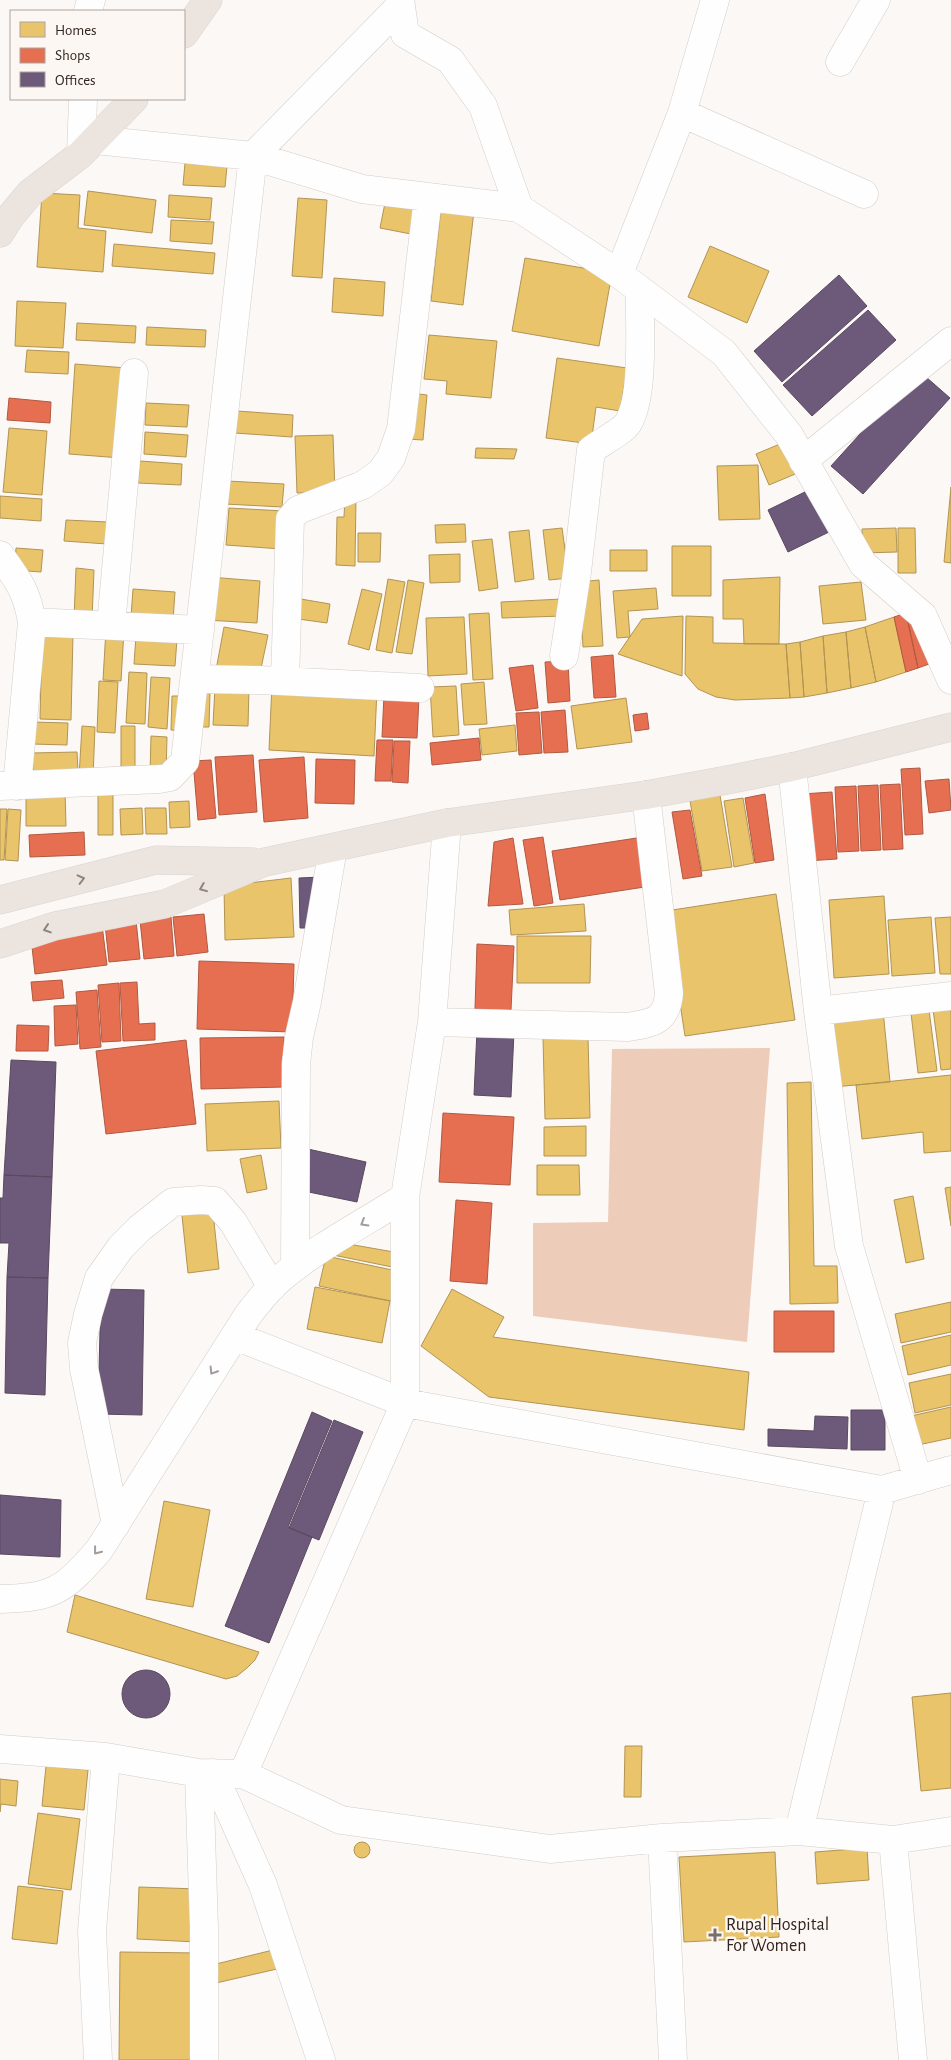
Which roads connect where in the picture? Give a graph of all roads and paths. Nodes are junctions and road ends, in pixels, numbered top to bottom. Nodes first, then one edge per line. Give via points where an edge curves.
1 (208, 0) edge
2 (715, 0) edge
3 (876, 0) edge
4 (400, 3) edge
5 (185, 33) edge
6 (840, 62) dead end
7 (82, 100) edge
8 (133, 100) edge
9 (682, 113) junction
10 (88, 147) junction
11 (253, 156) junction
12 (864, 194) dead end
13 (428, 196) junction
14 (519, 208) junction
15 (0, 233) edge
16 (630, 282) junction
17 (951, 341) edge
18 (134, 373) dead end
19 (803, 461) junction
20 (0, 555) edge
21 (32, 622) junction
22 (111, 626) junction
23 (200, 630) junction
24 (564, 656) dead end
25 (194, 679) junction
26 (951, 680) edge
27 (285, 682) junction
28 (420, 688) dead end
29 (951, 727) edge
30 (792, 767) junction
31 (9, 786) edge
32 (646, 795) junction
33 (447, 823) junction
34 (333, 848) junction
35 (265, 862) junction
36 (0, 900) edge
37 (0, 944) edge
38 (951, 996) edge
39 (818, 1011) junction
40 (432, 1022) junction
41 (406, 1197) junction
42 (295, 1267) junction
43 (272, 1287) junction
44 (235, 1336) junction
45 (406, 1403) junction
46 (951, 1470) edge
47 (918, 1480) junction
48 (882, 1490) junction
49 (116, 1524) junction
50 (0, 1599) edge
51 (0, 1749) edge
52 (106, 1757) junction
53 (206, 1773) junction
54 (243, 1774) junction
55 (799, 1831) junction
56 (951, 1831) edge
57 (662, 1838) junction
58 (893, 1840) junction
59 (98, 2060) edge
60 (204, 2060) edge
61 (321, 2060) edge
62 (672, 2060) edge
63 (913, 2060) edge

1 - 5 main road
2 - 9 street
3 - 6 street
4 - 11 street
4 - 14 street via 406,34 450,60 483,106
7 - 10 street
8 - 10 main road
9 - 12 street
9 - 16 street
10 - 11 street
10 - 15 main road via 30,193
11 - 13 street via 362,189
11 - 23 street
13 - 14 street
13 - 27 street via 401,429 391,458 380,473 363,485 298,510 290,519
14 - 16 street
16 - 19 street via 724,354 789,434
16 - 24 street via 638,387 627,425 591,450
17 - 19 street
18 - 22 street
19 - 26 street via 863,564 922,616
20 - 21 street via 24,589
21 - 22 street
21 - 31 street
22 - 23 street
23 - 25 street
25 - 27 street
25 - 31 street via 185,762 170,777
27 - 28 street
29 - 30 main road
30 - 32 main road
30 - 39 street
32 - 33 main road
32 - 40 street via 669,993 668,1006 661,1017 647,1024 628,1027
33 - 34 main road
33 - 40 street
34 - 35 main road
34 - 42 street via 298,1037
36 -> 35 main road via 156,860
35 -> 37 main road via 165,904 55,926
38 - 39 street
39 - 47 street via 849,1246
40 - 41 street
41 -> 42 street
41 - 45 street
42 - 43 street
43 - 44 street
43 - 49 street via 233,1222 215,1201 201,1200 173,1202 121,1247 99,1278 82,1343 84,1369
44 - 45 street
44 -> 49 street
45 - 48 street
45 - 54 street
46 - 47 street
47 - 48 street
48 - 55 street
49 -> 50 street via 77,1575 54,1592 29,1598
51 - 52 street
52 - 53 street
52 - 59 street via 92,1931
53 - 54 street
53 - 60 street
53 - 61 street via 263,1884
54 - 57 street via 341,1820 550,1849
55 - 57 street
55 - 58 street
56 - 58 street
57 - 62 street
58 - 63 street

